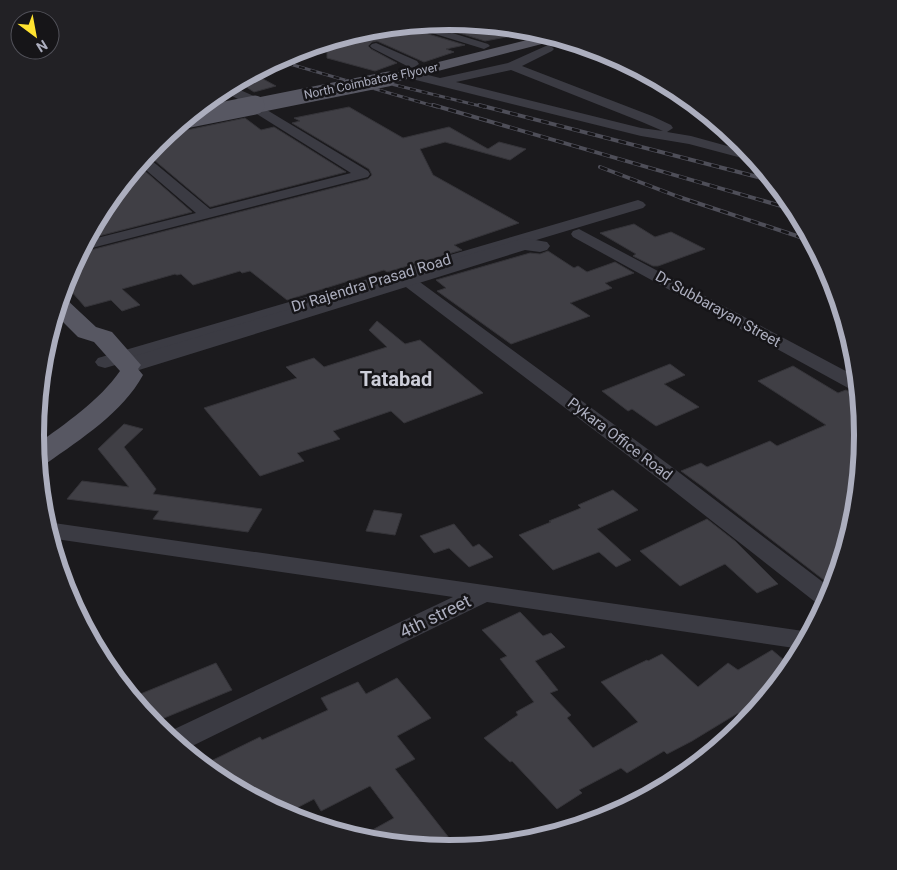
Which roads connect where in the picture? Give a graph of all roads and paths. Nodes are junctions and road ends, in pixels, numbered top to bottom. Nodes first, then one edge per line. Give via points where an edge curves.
1 (437, 30) edge
2 (543, 42) edge
3 (546, 42) edge
4 (376, 46) dead end
5 (484, 46) dead end
6 (512, 66) junction
7 (439, 82) junction
8 (315, 88) dead end
9 (233, 92) edge
10 (273, 97) joint
11 (255, 104) junction
12 (203, 113) edge
13 (203, 113) edge
14 (691, 140) junction
15 (740, 154) edge
16 (148, 164) edge
17 (638, 205) dead end
18 (208, 214) junction
19 (578, 234) dead end
20 (91, 245) edge
21 (407, 281) joint
22 (64, 309) edge
23 (122, 368) junction
24 (850, 381) edge
25 (43, 436) edge
26 (44, 452) edge
27 (55, 531) edge
28 (484, 593) junction
29 (822, 593) edge
30 (798, 639) edge
31 (181, 739) edge

1 - 5 street
2 - 12 main road, North Coimbatore Flyover, bridge via 388,79
3 - 6 street
4 - 7 street
6 - 7 street
6 - 14 street via 647,119
7 - 14 street via 641,132
8 - 10 street
9 - 11 street
10 - 11 street
11 - 13 street
11 - 18 street via 364,174
14 - 15 street
16 - 18 street
17 - 23 street, Dr Rajendra Prasad Road
18 - 20 street
19 - 24 street, Dr Subbarayan Street
21 - 23 street
21 - 29 street, Pykara Office Road
22 - 23 main road via 87,332 86,342
23 - 25 main road
23 - 26 main road via 129,379 119,391
27 - 28 street
28 - 30 street, 4th street
28 - 31 street, 4th street

